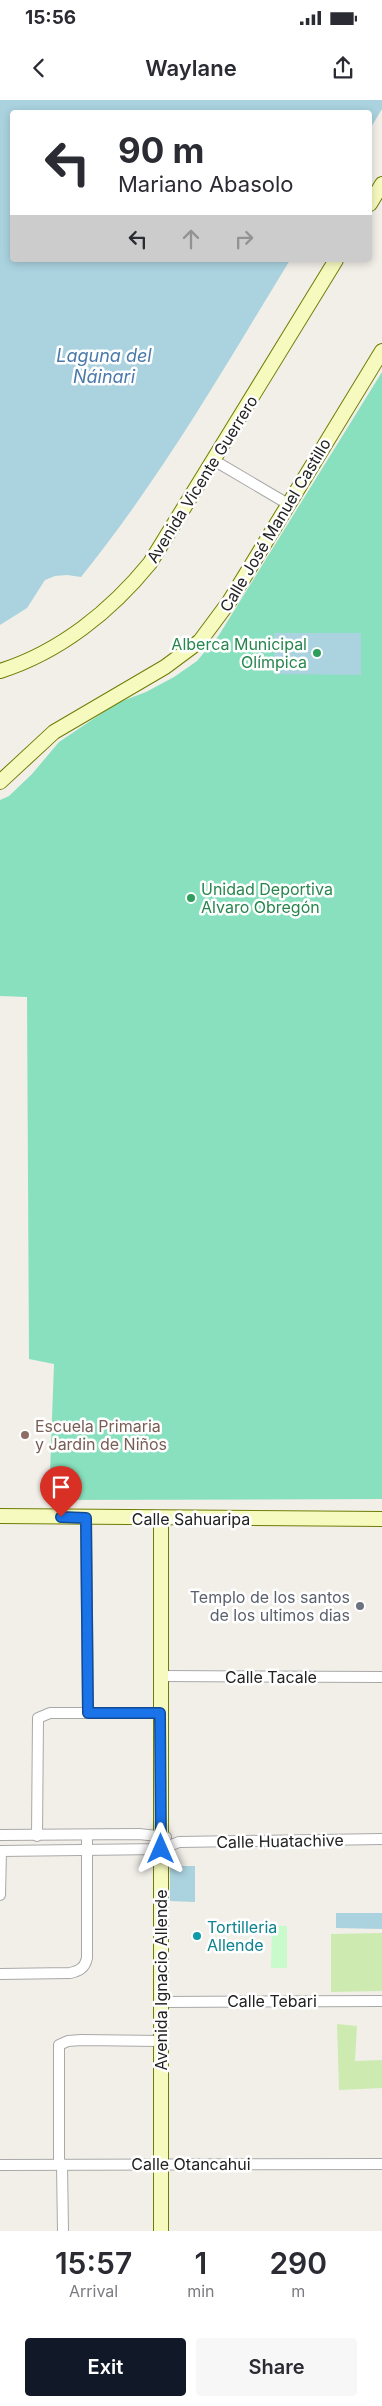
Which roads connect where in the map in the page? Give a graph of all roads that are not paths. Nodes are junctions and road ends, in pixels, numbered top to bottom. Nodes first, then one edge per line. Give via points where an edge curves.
1 (382, 184) edge
2 (372, 201) edge
3 (335, 262) edge
4 (382, 351) edge
5 (214, 461) junction
6 (288, 504) junction
7 (0, 671) edge
8 (0, 782) edge
9 (0, 1516) edge
10 (86, 1518) junction
11 (161, 1519) junction
12 (382, 1519) edge
13 (161, 1676) junction
14 (382, 1677) edge
15 (88, 1713) junction
16 (160, 1713) junction
17 (0, 1835) edge
18 (37, 1836) junction
19 (87, 1836) junction
20 (382, 1839) edge
21 (161, 1842) junction
22 (88, 1850) junction
23 (0, 1851) edge
24 (0, 1896) edge
25 (0, 1974) edge
26 (382, 2001) edge
27 (162, 2002) junction
28 (161, 2041) junction
29 (0, 2164) edge
30 (61, 2164) junction
31 (161, 2164) junction
32 (382, 2164) edge
33 (62, 2231) edge
34 (161, 2231) edge

1 - 2 street
3 - 5 street, Avenida Vicente Guerrero
4 - 6 street, Calle José Manuel Castillo
5 - 6 street
5 - 7 street, Avenida Vicente Guerrero via 168,538 134,583 85,627 38,655
6 - 8 street, Calle José Manuel Castillo via 229,602 200,641 165,667 54,732
9 - 10 street, Calle Sahuaripa
10 - 11 street, Calle Sahuaripa
10 - 15 street
11 - 12 street, Calle Sahuaripa
11 - 13 street, Avenida Ignacio Allende
13 - 14 street, Calle Tacale
13 - 16 street, Avenida Ignacio Allende
15 - 16 street
15 - 18 street via 50,1712 38,1718
16 - 21 street, Avenida Ignacio Allende
17 - 18 street, Calle Huatachive
18 - 19 street, Calle Huatachive
19 - 21 street, Calle Huatachive
19 - 22 street
20 - 21 street, Calle Huatachive
21 - 22 street, Calle Huatachive
21 - 27 street, Avenida Ignacio Allende
22 - 23 street, Calle Huatachive
22 - 25 street via 85,1965 70,1973
23 - 24 street
26 - 27 street, Calle Tebari
27 - 28 street, Avenida Ignacio Allende
28 - 30 street via 71,2040 59,2045
28 - 31 street, Avenida Ignacio Allende
29 - 30 street, Calle Otancahui
30 - 31 street, Calle Otancahui
30 - 33 street
31 - 32 street, Calle Otancahui
31 - 34 street, Avenida Ignacio Allende

